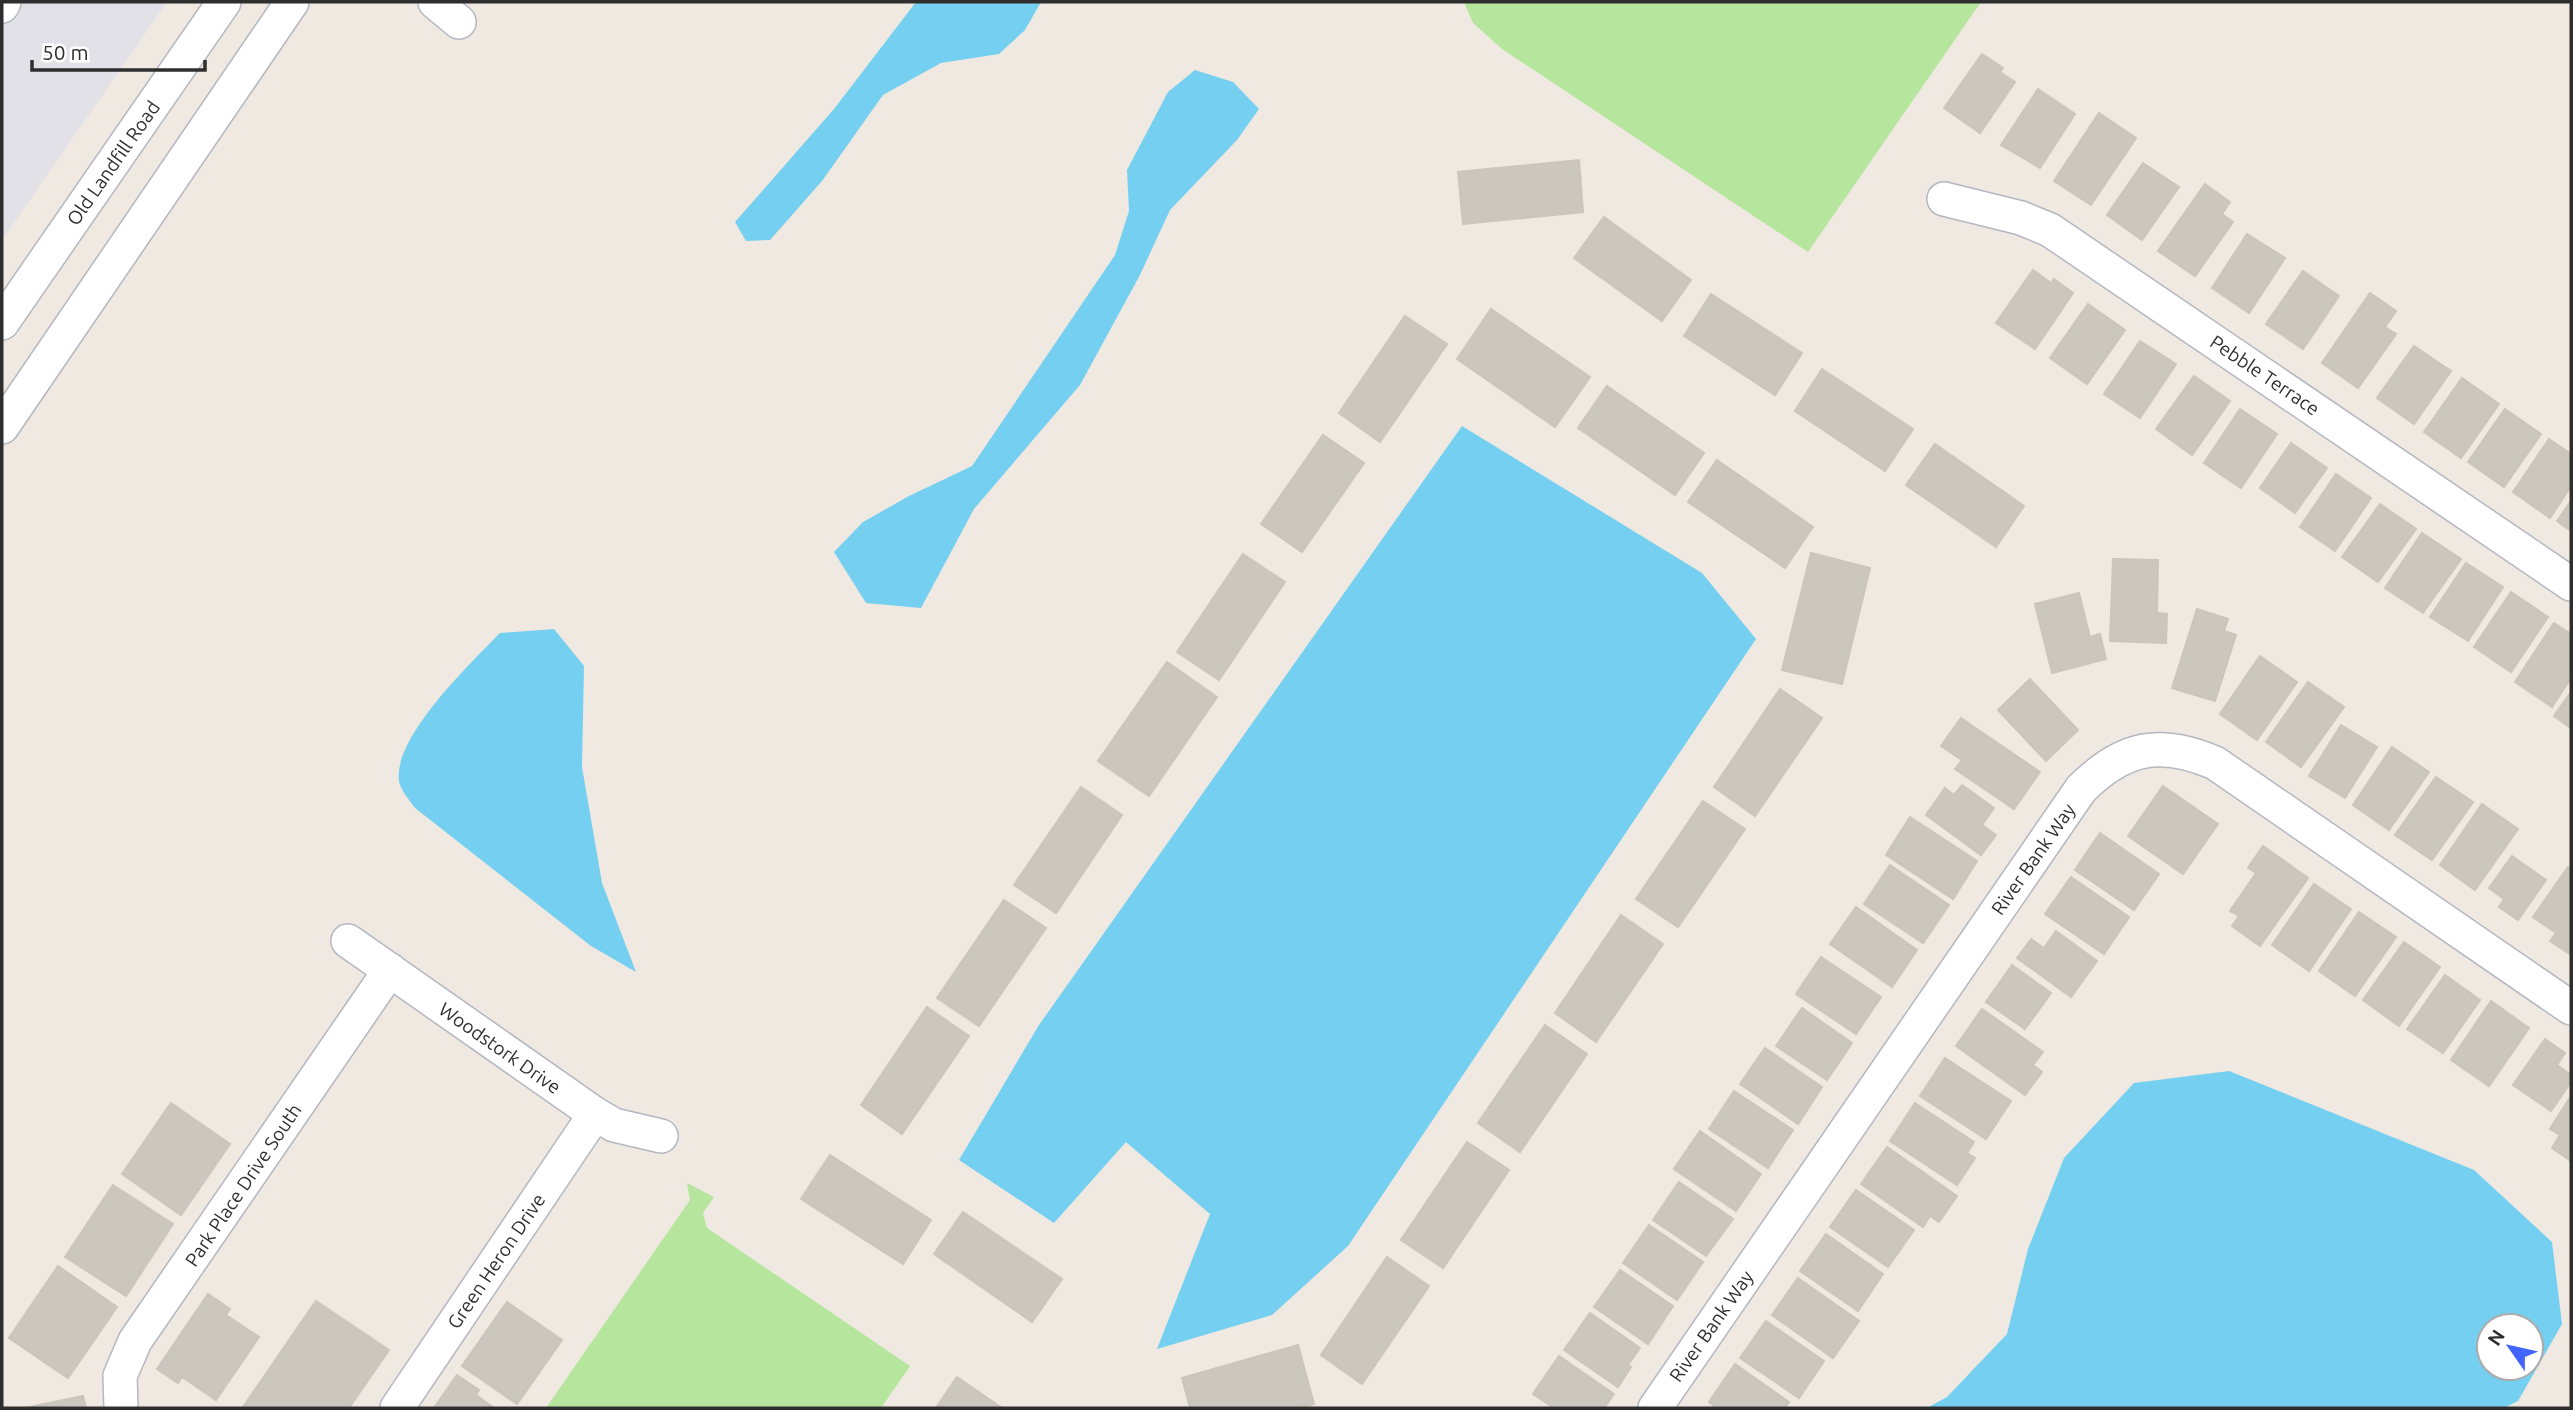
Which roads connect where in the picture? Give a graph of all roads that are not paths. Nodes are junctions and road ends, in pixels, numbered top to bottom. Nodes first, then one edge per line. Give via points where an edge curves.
1 (225, 2) edge
2 (292, 2) edge
3 (1944, 199) dead end
4 (2, 323) edge
5 (2, 427) edge
6 (2571, 584) edge
7 (348, 942) dead end
8 (390, 970) junction
9 (2571, 1008) edge
10 (595, 1114) junction
11 (661, 1136) dead end
12 (121, 1408) edge
13 (397, 1408) edge
14 (1655, 1408) edge

1 - 4 street, Old Landfill Road
2 - 5 street
3 - 6 street, Pebble Terrace via 2050,230
7 - 8 street, Woodstork Drive
8 - 10 street, Woodstork Drive
8 - 12 street, Park Place Drive South via 135,1341 120,1376
9 - 14 street, River Bank Way via 2215,763 2171,750 2120,757 2081,789
10 - 11 street, Woodstork Drive via 614,1125
10 - 13 street, Green Heron Drive

